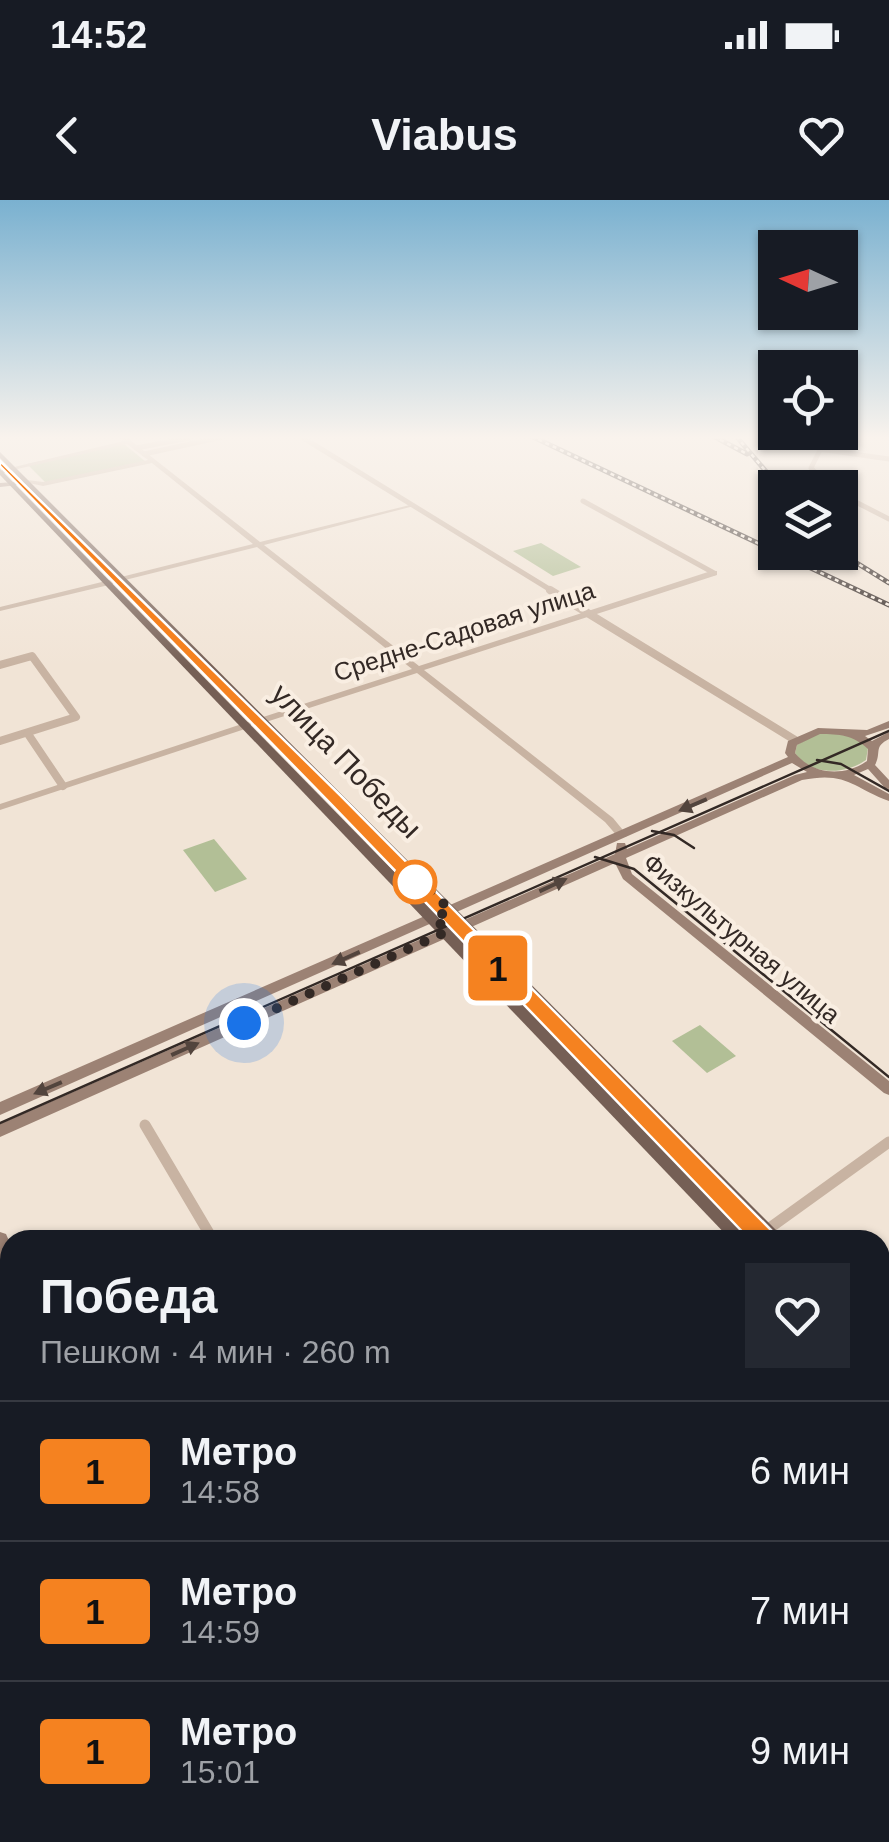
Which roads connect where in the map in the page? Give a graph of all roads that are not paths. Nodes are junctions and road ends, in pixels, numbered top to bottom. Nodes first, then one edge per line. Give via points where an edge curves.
1 (50, 513) edge
2 (218, 513) edge
3 (381, 513) edge
4 (424, 513) edge
5 (605, 513) edge
6 (56, 518) junction
7 (257, 543) junction
8 (714, 573) joint
9 (124, 579) junction
10 (110, 582) junction
11 (0, 610) edge
12 (588, 614) junction
13 (0, 665) edge
14 (418, 668) junction
15 (263, 720) junction
16 (889, 724) edge
17 (248, 725) junction
18 (851, 733) junction
19 (28, 734) junction
20 (889, 735) edge
21 (795, 740) junction
22 (0, 741) edge
23 (874, 748) junction
24 (792, 758) junction
25 (870, 765) junction
26 (819, 772) junction
27 (839, 774) junction
28 (63, 786) junction
29 (889, 786) edge
30 (889, 798) edge
31 (0, 807) edge
32 (622, 836) junction
33 (621, 855) junction
34 (422, 882) junction
35 (406, 890) junction
36 (450, 910) junction
37 (434, 918) junction
38 (456, 928) junction
39 (496, 957) junction
40 (481, 966) junction
41 (889, 1089) edge
42 (0, 1108) edge
43 (145, 1125) dead end
44 (0, 1131) edge
45 (889, 1142) edge
46 (207, 1230) edge
47 (733, 1230) edge
48 (757, 1230) edge
49 (773, 1230) edge

1 - 6 main road, улица Победы
2 - 7 street, Физкультурная улица
3 - 7 street
4 - 12 street
5 - 8 street
6 - 9 main road, улица Победы
6 - 10 main road, улица Победы
7 - 9 street
7 - 14 street, Физкультурная улица
8 - 12 street, Средне-Садовая улица
9 - 10 main road
9 - 15 main road, улица Победы
10 - 11 street
10 - 17 main road, улица Победы
12 - 14 street, Средне-Садовая улица
12 - 21 street
13 - 19 street via 32,656 76,716
14 - 15 street, Средне-Садовая улица
14 - 32 street, Физкультурная улица
15 - 17 main road, Средне-Садовая улица
15 - 34 main road, улица Победы
16 - 18 main road
17 - 28 street, Средне-Садовая улица
17 - 35 main road, улица Победы
18 - 21 main road via 818,731
18 - 23 main road
19 - 22 street
19 - 28 street
20 - 23 main road
21 - 24 main road
23 - 25 main road
24 - 26 main road
24 -> 32 main road
25 - 27 main road
25 - 29 main road
26 - 27 main road
26 - 33 main road
27 - 30 main road
28 - 31 street, Средне-Садовая улица
32 - 33 main road, Физкультурная улица
32 - 36 main road
38 -> 33 main road
33 - 41 main road, Физкультурная улица via 627,876
34 - 35 main road via 420,892
34 - 36 main road, улица Победы
35 - 37 main road, улица Победы
36 - 37 main road
36 - 38 main road, улица Победы
37 - 38 main road, улица Победы
37 -> 42 main road
38 - 39 main road, улица Победы
38 - 40 main road, улица Победы
44 -> 38 main road
39 - 40 main road via 481,955
39 - 48 main road, улица Победы
40 - 47 main road, улица Победы
43 - 46 street
45 - 49 street

